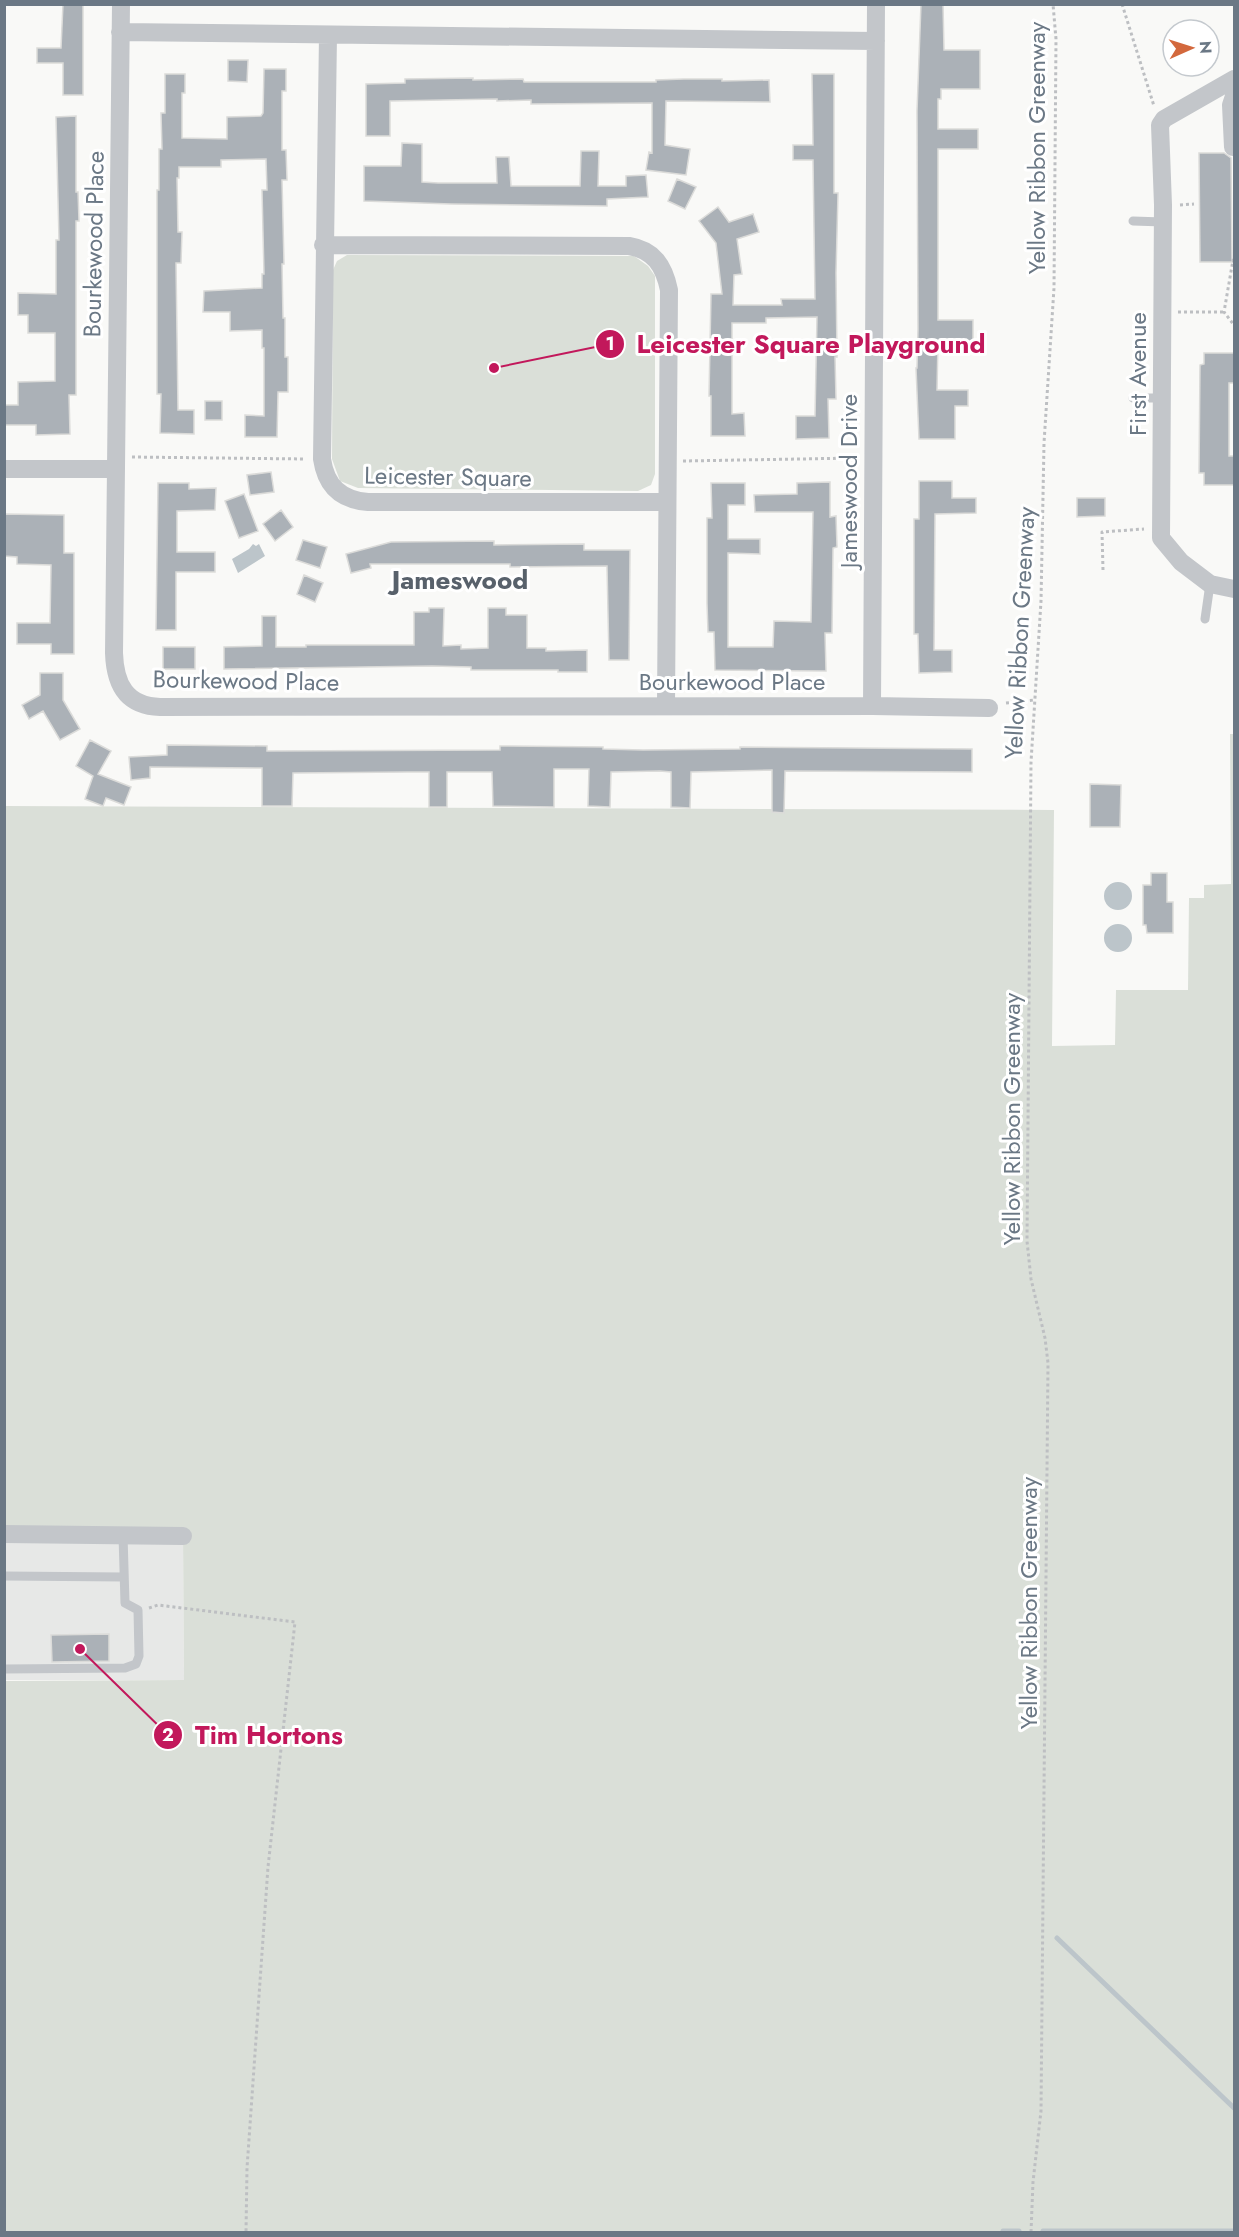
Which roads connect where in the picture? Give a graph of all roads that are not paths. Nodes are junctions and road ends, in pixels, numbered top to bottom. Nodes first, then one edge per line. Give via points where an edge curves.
1 (121, 4) edge
2 (876, 4) edge
3 (120, 32) junction
4 (328, 35) junction
5 (876, 41) junction
6 (1234, 79) edge
7 (1234, 96) edge
8 (1233, 147) dead end
9 (1133, 221) dead end
10 (1163, 222) junction
11 (323, 245) junction
12 (1133, 398) dead end
13 (1161, 398) junction
14 (116, 463) junction
15 (4, 469) edge
16 (667, 502) junction
17 (1210, 584) junction
18 (1234, 589) edge
19 (1205, 619) dead end
20 (666, 706) junction
21 (872, 706) junction
22 (989, 708) road end
23 (4, 1534) edge
24 (123, 1535) junction
25 (183, 1536) dead end
26 (4, 1576) edge
27 (124, 1577) junction
28 (4, 1669) edge

1 - 3 street, Bourkewood Place
2 - 5 street, Jameswood Drive
3 - 4 street
3 - 14 street, Bourkewood Place
4 - 5 street
4 - 11 street, Leicester Square
5 - 21 street, Jameswood Drive
6 - 10 street, First Avenue via 1162,122
7 - 8 street
9 - 10 lane
10 - 13 street, First Avenue
11 - 16 street, Leicester Square via 322,459 323,469 344,497 357,501
11 - 16 street via 629,246 652,254 666,274 669,290
12 - 13 lane
13 - 17 street, First Avenue via 1161,538 1182,562
14 - 15 street
14 - 20 street, Bourkewood Place via 114,667 123,691 136,702 160,707
16 - 20 street
17 - 18 street, First Avenue
17 - 19 lane
20 - 21 street, Bourkewood Place
21 - 22 street, Bourkewood Place
23 - 24 street
24 - 25 street
24 - 27 lane
26 - 27 lane
27 - 28 lane via 125,1603 138,1610 139,1656 134,1666

